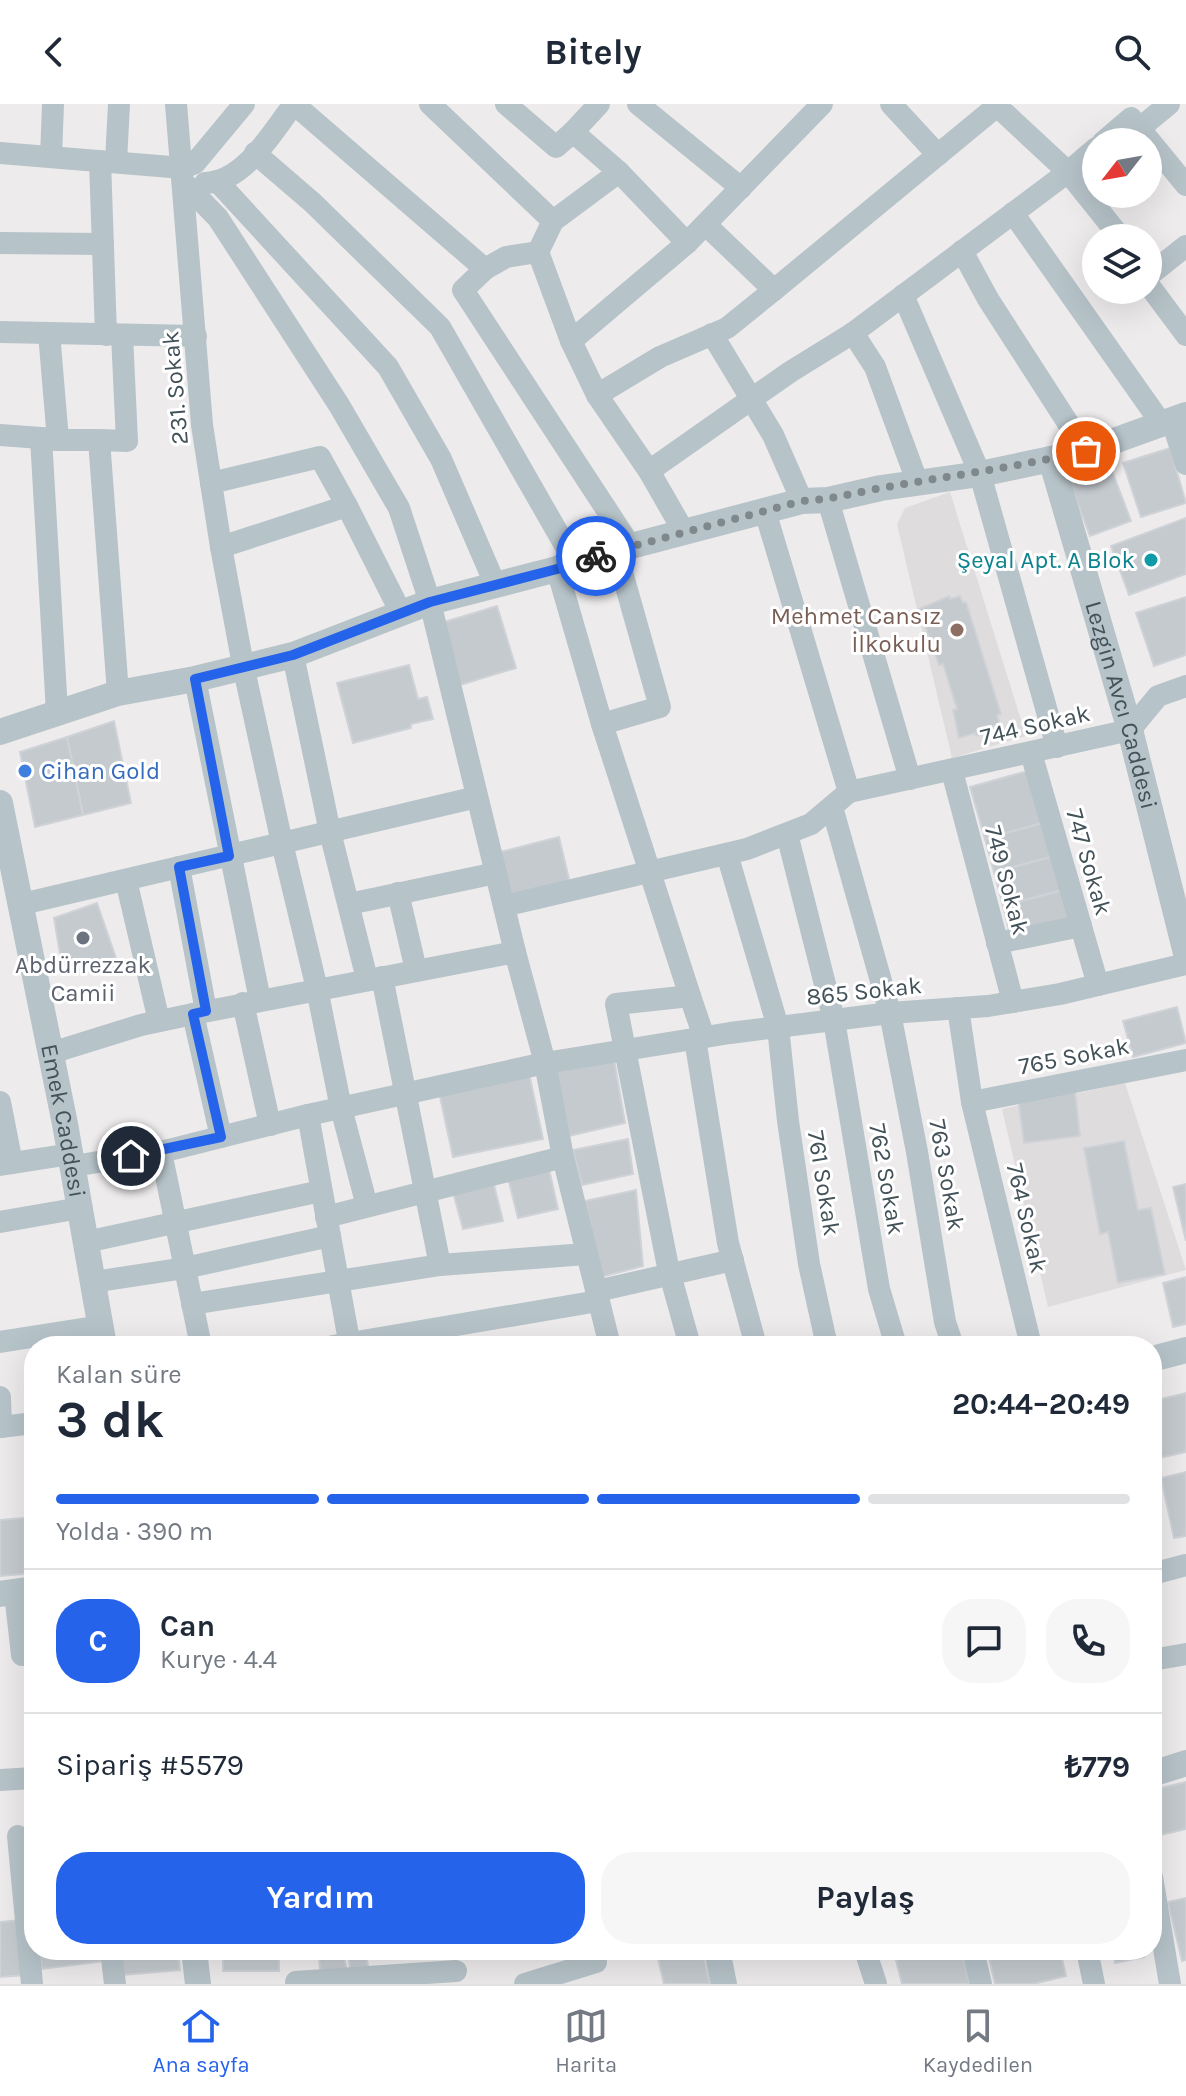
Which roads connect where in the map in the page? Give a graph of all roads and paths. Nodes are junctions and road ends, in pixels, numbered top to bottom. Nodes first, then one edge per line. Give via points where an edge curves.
1 (53, 104) edge
2 (119, 104) edge
3 (176, 104) edge
4 (244, 104) edge
5 (294, 104) edge
6 (430, 104) edge
7 (506, 104) edge
8 (599, 104) edge
9 (638, 104) edge
10 (822, 104) edge
11 (891, 104) edge
12 (1169, 104) edge
13 (998, 105) edge
14 (1119, 128) edge
15 (1140, 128) joint
16 (573, 132) junction
17 (0, 153) edge
18 (255, 153) junction
19 (938, 155) junction
20 (1162, 155) edge
21 (51, 157) junction
22 (1082, 160) edge
23 (108, 162) junction
24 (619, 172) junction
25 (1068, 172) junction
26 (183, 175) junction
27 (218, 182) junction
28 (1186, 185) edge
29 (741, 188) junction
30 (1013, 213) junction
31 (553, 221) junction
32 (1110, 224) edge
33 (706, 225) junction
34 (0, 243) edge
35 (687, 243) junction
36 (103, 244) junction
37 (1186, 246) edge
38 (962, 251) junction
39 (538, 252) junction
40 (1162, 265) edge
41 (485, 269) junction
42 (774, 290) junction
43 (903, 295) junction
44 (1162, 297) edge
45 (0, 332) edge
46 (49, 333) junction
47 (853, 333) junction
48 (712, 334) junction
49 (114, 335) junction
50 (1186, 335) edge
51 (196, 336) junction
52 (571, 341) junction
53 (597, 395) junction
54 (750, 400) junction
55 (1173, 420) edge
56 (0, 435) edge
57 (49, 439) junction
58 (99, 440) junction
59 (1086, 451) junction
60 (1051, 459) junction
61 (1186, 464) edge
62 (649, 471) junction
63 (980, 474) junction
64 (211, 483) junction
65 (918, 484) junction
66 (815, 500) junction
67 (347, 506) junction
68 (765, 511) junction
69 (684, 532) junction
70 (221, 547) junction
71 (623, 549) junction
72 (565, 565) junction
73 (495, 584) junction
74 (430, 602) junction
75 (401, 613) junction
76 (293, 655) junction
77 (243, 665) junction
78 (195, 679) junction
79 (1186, 686) edge
80 (118, 693) junction
81 (57, 712) junction
82 (602, 724) junction
83 (9, 729) edge
84 (1130, 730) junction
85 (1057, 747) junction
86 (1031, 753) junction
87 (952, 771) junction
88 (910, 779) junction
89 (849, 792) junction
90 (477, 797) junction
91 (0, 803) edge
92 (832, 807) junction
93 (330, 832) junction
94 (787, 834) junction
95 (282, 843) junction
96 (727, 854) junction
97 (229, 856) junction
98 (179, 867) junction
99 (652, 871) junction
100 (496, 873) junction
101 (126, 880) junction
102 (398, 893) junction
103 (22, 904) junction
104 (349, 904) junction
105 (504, 906) junction
106 (1081, 926) junction
107 (997, 943) junction
108 (515, 952) junction
109 (1186, 953) edge
110 (1186, 964) edge
111 (416, 970) junction
112 (374, 978) junction
113 (1098, 985) junction
114 (317, 989) junction
115 (690, 996) junction
116 (252, 1002) junction
117 (1013, 1002) junction
118 (958, 1008) junction
119 (200, 1013) junction
120 (890, 1013) junction
121 (834, 1020) junction
122 (159, 1021) junction
123 (778, 1027) junction
124 (700, 1038) junction
125 (628, 1051) junction
126 (51, 1053) junction
127 (1186, 1060) edge
128 (545, 1063) junction
129 (406, 1094) junction
130 (0, 1102) edge
131 (972, 1102) junction
132 (341, 1108) junction
133 (308, 1115) junction
134 (270, 1125) junction
135 (221, 1137) junction
136 (161, 1152) junction
137 (563, 1157) junction
138 (72, 1160) junction
139 (6, 1164) edge
140 (321, 1191) junction
141 (424, 1192) junction
142 (367, 1206) junction
143 (80, 1208) junction
144 (0, 1222) edge
145 (176, 1223) junction
146 (328, 1226) junction
147 (86, 1242) junction
148 (586, 1254) junction
149 (733, 1260) junction
150 (440, 1265) junction
151 (185, 1268) junction
152 (670, 1275) junction
153 (338, 1280) junction
154 (93, 1282) junction
155 (598, 1296) junction
156 (192, 1304) junction
157 (103, 1336) edge
158 (199, 1336) edge
159 (343, 1336) edge
160 (391, 1336) edge
161 (608, 1336) edge
162 (687, 1336) edge
163 (753, 1336) edge
164 (825, 1336) edge
165 (893, 1336) edge
166 (950, 1336) edge
167 (1029, 1336) edge
168 (24, 1341) edge
169 (0, 1342) edge
170 (1186, 1350) edge
171 (1162, 1356) edge
172 (0, 1397) edge
173 (24, 1424) edge
174 (1, 1427) edge
175 (1186, 1565) edge
176 (1162, 1571) edge
177 (16, 1592) edge
178 (1186, 1654) edge
179 (24, 1655) edge
180 (1162, 1658) edge
181 (1186, 1763) edge
182 (1162, 1771) edge
183 (24, 1779) edge
184 (0, 1780) edge
185 (17, 1836) edge
186 (24, 1905) edge
187 (1162, 1936) edge
188 (30, 1960) edge
189 (112, 1960) edge
190 (195, 1960) edge
191 (596, 1960) edge
192 (719, 1960) edge
193 (868, 1960) edge
194 (975, 1960) edge
195 (1089, 1960) edge
196 (456, 1968) edge
197 (296, 1982) edge
198 (32, 1984) edge
199 (115, 1984) edge
200 (198, 1984) edge
201 (525, 1984) edge
202 (724, 1984) edge
203 (876, 1984) edge
204 (981, 1984) edge
205 (1094, 1984) edge
206 (1170, 1984) edge

1 - 21 street
2 - 23 street
3 - 26 street, 231. Sokak
4 - 26 street
5 - 18 street
5 - 41 street
6 - 31 street
7 - 16 street via 556,147
8 - 16 street
9 - 29 street
10 - 29 street
11 - 19 street
12 - 15 street
13 - 19 street
13 - 25 street
14 - 15 street via 1131,118
16 - 24 street
17 - 21 street
18 - 27 street
18 - 72 street via 440,327
19 - 42 street
20 - 28 street
21 - 23 street
22 - 25 street
23 - 26 street
23 - 36 street
24 - 31 street
24 - 35 street
25 - 30 street
25 - 32 street
26 - 27 street
26 - 51 street, 231. Sokak
26 - 74 street via 218,218 399,508
27 - 73 street via 388,367 441,459
29 - 33 street
30 - 38 street
30 - 55 street
31 - 39 street
33 - 35 street
33 - 42 street
34 - 36 street
35 - 52 street
36 - 49 street
37 - 40 street
38 - 43 street
38 - 59 street
39 - 41 street via 506,257
39 - 52 street
41 - 71 street via 463,290
42 - 48 street
43 - 47 street
43 - 63 street
44 - 50 street
45 - 46 street
46 - 49 street
46 - 57 street
47 - 54 street
47 - 65 street via 875,367
48 - 53 street via 660,357
48 - 54 street
49 - 51 street
49 - 58 street via 127,441
51 - 64 street, 231. Sokak
52 - 53 street
53 - 62 street
54 - 62 street
54 - 66 street
55 - 59 street
55 - 61 street
56 - 57 street
57 - 58 street
57 - 81 street
58 - 80 street
59 - 60 street
60 - 63 street
60 - 84 street, Lezgin Avcı Caddesi
62 - 69 street
63 - 65 street
63 - 85 street
64 - 67 street via 320,457
64 - 70 street, 231. Sokak
65 - 66 street
66 - 68 street
66 - 88 street
67 - 70 street
67 - 75 street
68 - 69 street
68 - 89 street
69 - 71 street
70 - 77 street, 231. Sokak
71 - 72 street
71 - 82 street via 660,707
72 - 73 street
72 - 82 street
73 - 74 street
74 - 75 street
74 - 90 street
75 - 76 street
76 - 77 street
76 - 93 street
77 - 78 street
77 - 95 street, 231. Sokak
78 - 80 street
78 - 97 street
79 - 84 street via 1158,696
80 - 81 street
81 - 83 street
82 - 99 street
84 - 85 street, 744 Sokak
84 - 109 street, Lezgin Avcı Caddesi
85 - 86 street, 744 Sokak
86 - 87 street, 744 Sokak
86 - 106 street, 747 Sokak
87 - 88 street, 744 Sokak
87 - 107 street, 749 Sokak
88 - 89 street, 744 Sokak
89 - 92 street
90 - 93 street
90 - 100 street
91 - 103 street, Emek Caddesi
92 - 94 street
92 - 120 street, 763 Sokak
93 - 95 street
93 - 104 street
94 - 96 street
94 - 121 street, 762 Sokak
95 - 97 street
95 - 114 street, 231. Sokak
96 - 99 street
96 - 123 street, 761 Sokak
97 - 98 street
97 - 116 street
98 - 101 street
98 - 119 street
99 - 105 street
99 - 115 street
100 - 102 street
100 - 105 street
101 - 103 street
101 - 122 street
102 - 104 street
102 - 111 street
103 - 126 street, Emek Caddesi
104 - 112 street
105 - 108 street
106 - 107 street
106 - 113 street, 747 Sokak
107 - 117 street, 749 Sokak
108 - 111 street
108 - 128 street
110 - 113 street, 865 Sokak
111 - 112 street
112 - 114 street
112 - 129 street
113 - 117 street, 865 Sokak
114 - 116 street
114 - 132 street, 231. Sokak
115 - 124 street
115 - 125 street via 616,1004
116 - 119 street
116 - 134 street
117 - 118 street, 865 Sokak
118 - 120 street, 865 Sokak
118 - 131 street
119 - 122 street
119 - 135 street
120 - 121 street, 865 Sokak
120 - 166 street, 763 Sokak
121 - 123 street, 865 Sokak
121 - 165 street, 762 Sokak via 879,1289
122 - 126 street
123 - 124 street, 865 Sokak
123 - 164 street, 761 Sokak via 807,1249
124 - 125 street, 865 Sokak
124 - 149 street
125 - 128 street, 865 Sokak
125 - 152 street
126 - 138 street, Emek Caddesi
127 - 131 street, 765 Sokak
128 - 129 street, 865 Sokak
128 - 137 street
129 - 132 street, 865 Sokak
129 - 141 street
130 - 139 street
131 - 167 street, 764 Sokak
132 - 133 street, 865 Sokak
132 - 142 street, 231. Sokak
133 - 134 street, 865 Sokak
133 - 140 street
134 - 135 street, 865 Sokak
135 - 136 street, 865 Sokak
136 - 138 street, 865 Sokak
136 - 145 street
137 - 141 street
137 - 148 street
138 - 139 street, 865 Sokak
138 - 143 street, Emek Caddesi
140 - 145 street
140 - 146 street
141 - 142 street
141 - 150 street
142 - 146 street
143 - 144 street
143 - 147 street, Emek Caddesi
145 - 147 street
145 - 151 street
146 - 151 street
146 - 153 street
147 - 154 street, Emek Caddesi
148 - 150 street
148 - 155 street
149 - 152 street
149 - 163 street
150 - 153 street
151 - 154 street
151 - 156 street
152 - 155 street
152 - 162 street
153 - 156 street
153 - 159 street
154 - 157 street, Emek Caddesi
155 - 160 street
155 - 161 street
156 - 158 street
168 - 169 street
170 - 171 street
172 - 174 street
173 - 174 street
175 - 176 street
177 - 179 street
178 - 180 street
181 - 182 street
183 - 184 street
185 - 186 street
187 - 206 street
188 - 198 street
189 - 199 street
190 - 200 street
191 - 201 street
192 - 202 street
193 - 203 street
194 - 204 street
195 - 205 street
196 - 197 street

